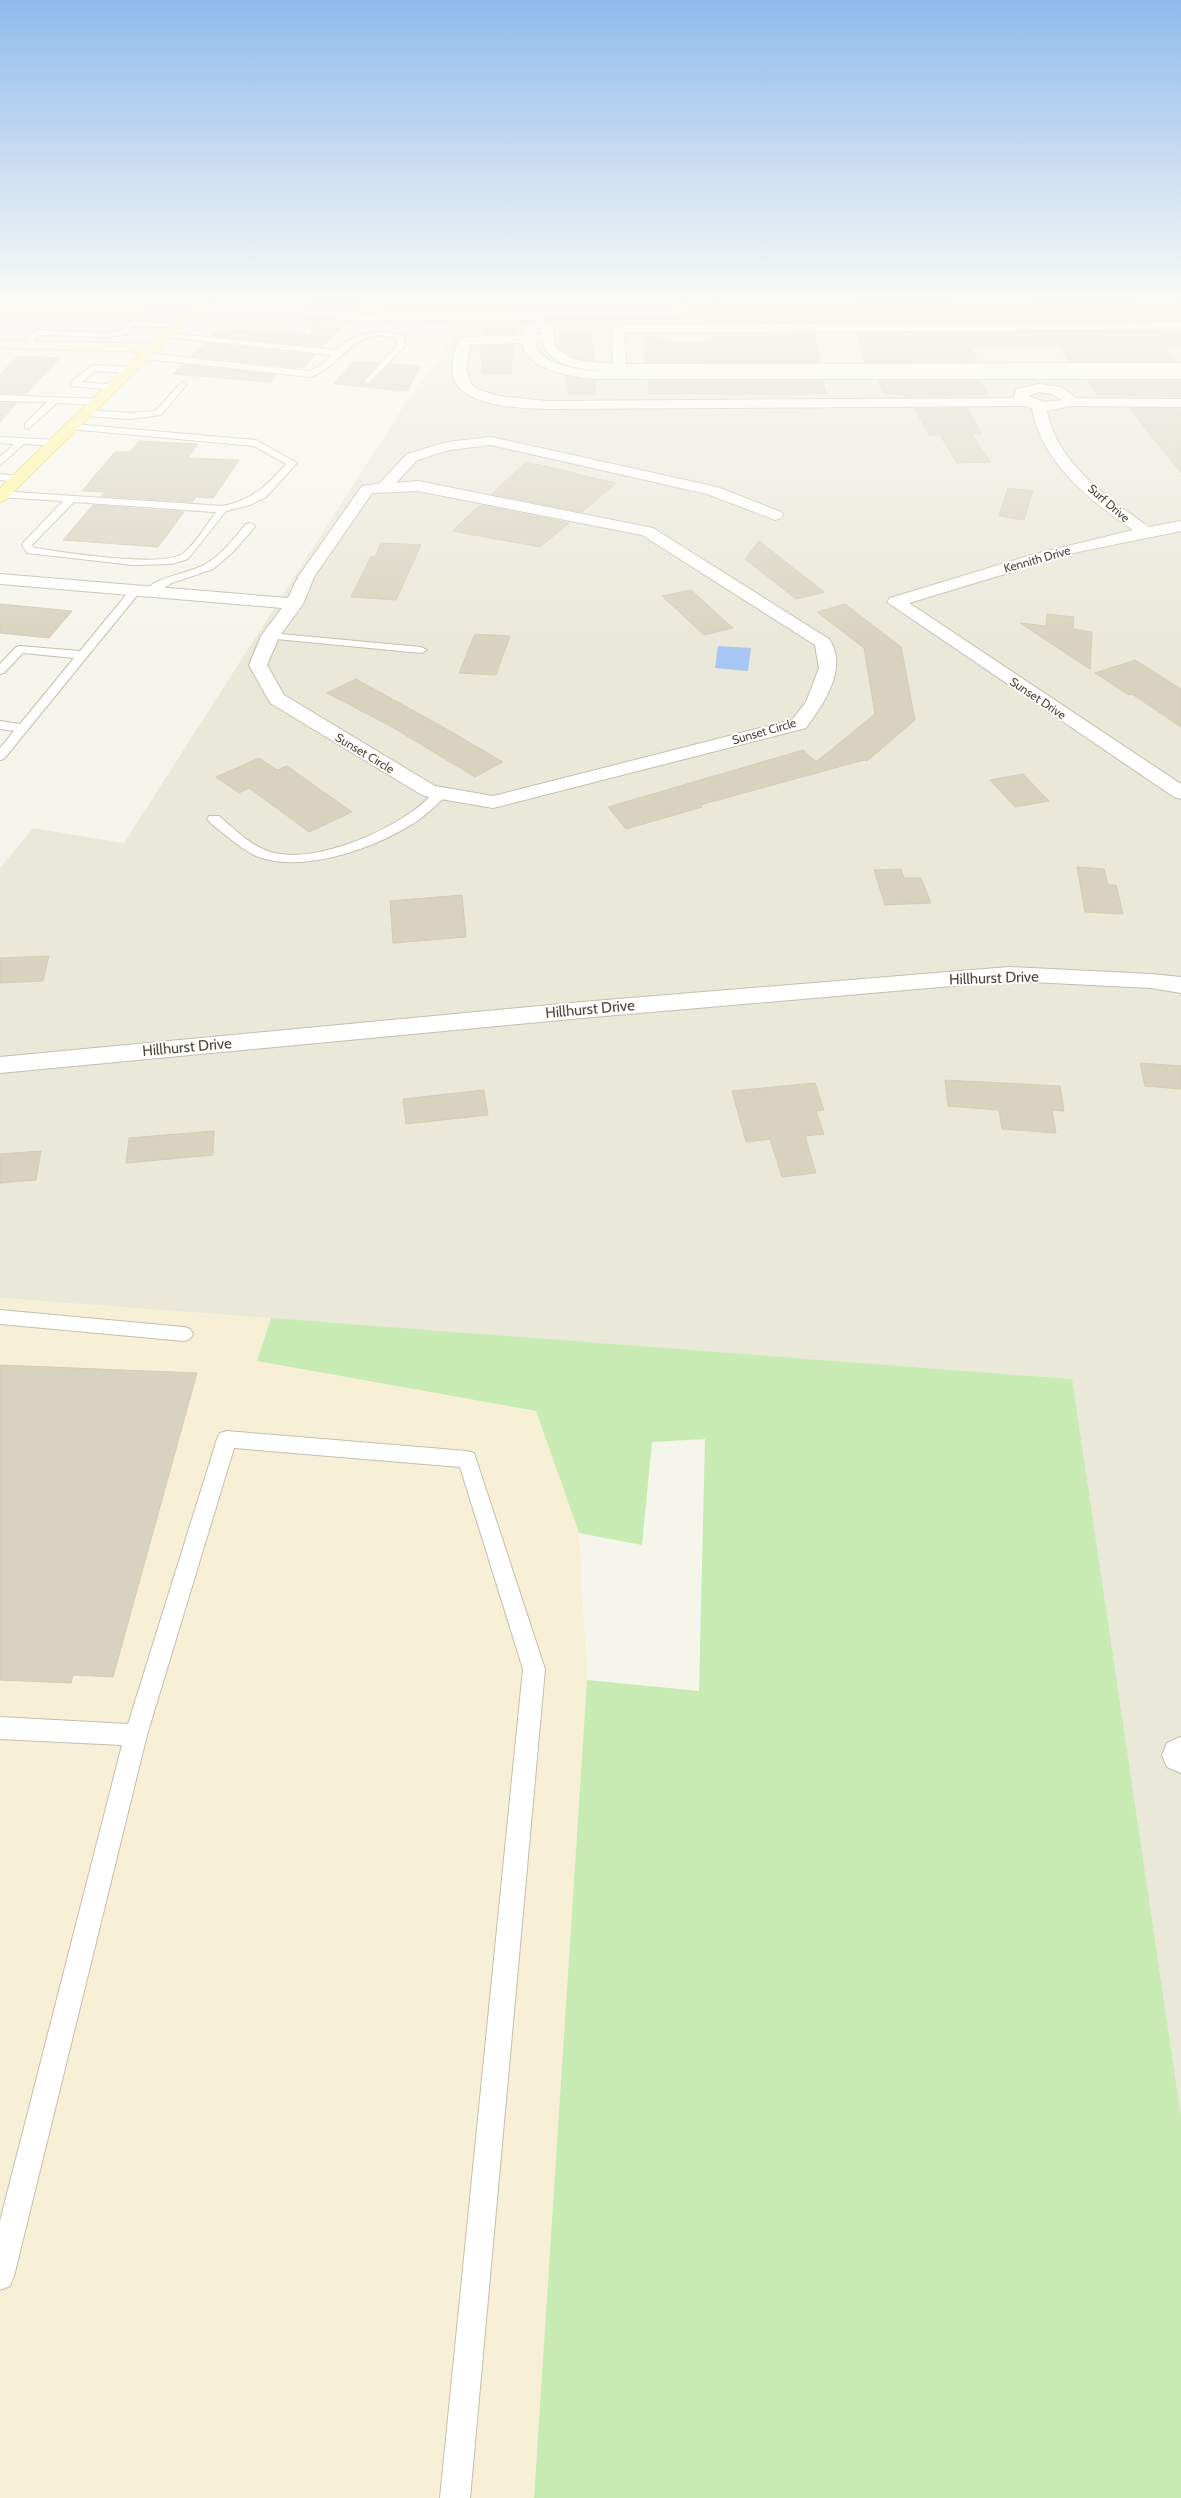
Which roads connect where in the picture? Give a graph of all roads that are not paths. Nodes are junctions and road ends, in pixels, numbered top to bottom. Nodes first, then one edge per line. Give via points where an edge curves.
1 (86, 413) edge
2 (41, 414) edge
3 (94, 414) edge
4 (152, 414) edge
5 (1040, 414) edge
6 (28, 426) dead end
7 (73, 426) junction
8 (0, 440) edge
9 (22, 441) junction
10 (56, 443) junction
11 (0, 462) edge
12 (0, 478) edge
13 (19, 479) junction
14 (383, 488) junction
15 (1, 495) edge
16 (72, 498) junction
17 (223, 509) junction
18 (775, 516) dead end
19 (250, 526) dead end
20 (1181, 526) edge
21 (1145, 531) junction
22 (0, 579) edge
23 (142, 591) junction
24 (896, 602) joint
25 (294, 604) junction
26 (270, 636) junction
27 (421, 650) dead end
28 (83, 655) junction
29 (0, 671) edge
30 (0, 725) edge
31 (23, 728) junction
32 (0, 756) edge
33 (440, 793) junction
34 (1181, 793) edge
35 (214, 819) dead end
36 (1181, 985) edge
37 (0, 1065) edge
38 (0, 1317) edge
39 (184, 1334) dead end
40 (0, 1728) edge
41 (136, 1735) junction
42 (0, 2276) edge
43 (455, 2498) edge

1 - 7 main road
2 - 6 lane
3 - 4 lane
5 - 21 street, Surf Drive via 1050,443 1065,463
7 - 10 main road
7 - 17 lane via 256,443 292,463 254,502
8 - 9 lane
9 - 10 lane
9 - 11 lane
10 - 13 main road
12 - 13 lane
13 - 15 main road
14 - 18 street via 412,457 447,446 491,441 712,490
14 - 25 street, Sunset Circle via 367,489 306,577
14 - 33 street, Sunset Circle via 418,486 647,532 823,643 828,668 815,703 799,724 493,802
15 - 16 lane
16 - 17 lane
16 - 17 lane via 27,545 31,551 171,562 185,557
19 - 23 lane via 203,570
20 - 21 street, Kennith Drive
21 - 24 street, Kennith Drive via 1057,552
22 - 23 street
23 - 25 street
23 - 28 lane
24 - 34 street, Sunset Drive
25 - 26 street, Sunset Circle
26 - 27 lane
26 - 33 street, Sunset Circle via 258,665 277,699 429,791
28 - 29 lane via 20,649
28 - 31 lane
30 - 31 lane
31 - 32 lane
33 - 35 lane via 413,818 374,838 331,854 299,858 268,856 253,849
36 - 37 street, Hillhurst Drive via 1008,974 591,1009
38 - 39 lane
40 - 41 lane
41 - 42 lane
41 - 43 lane via 228,1439 467,1459 534,1669

